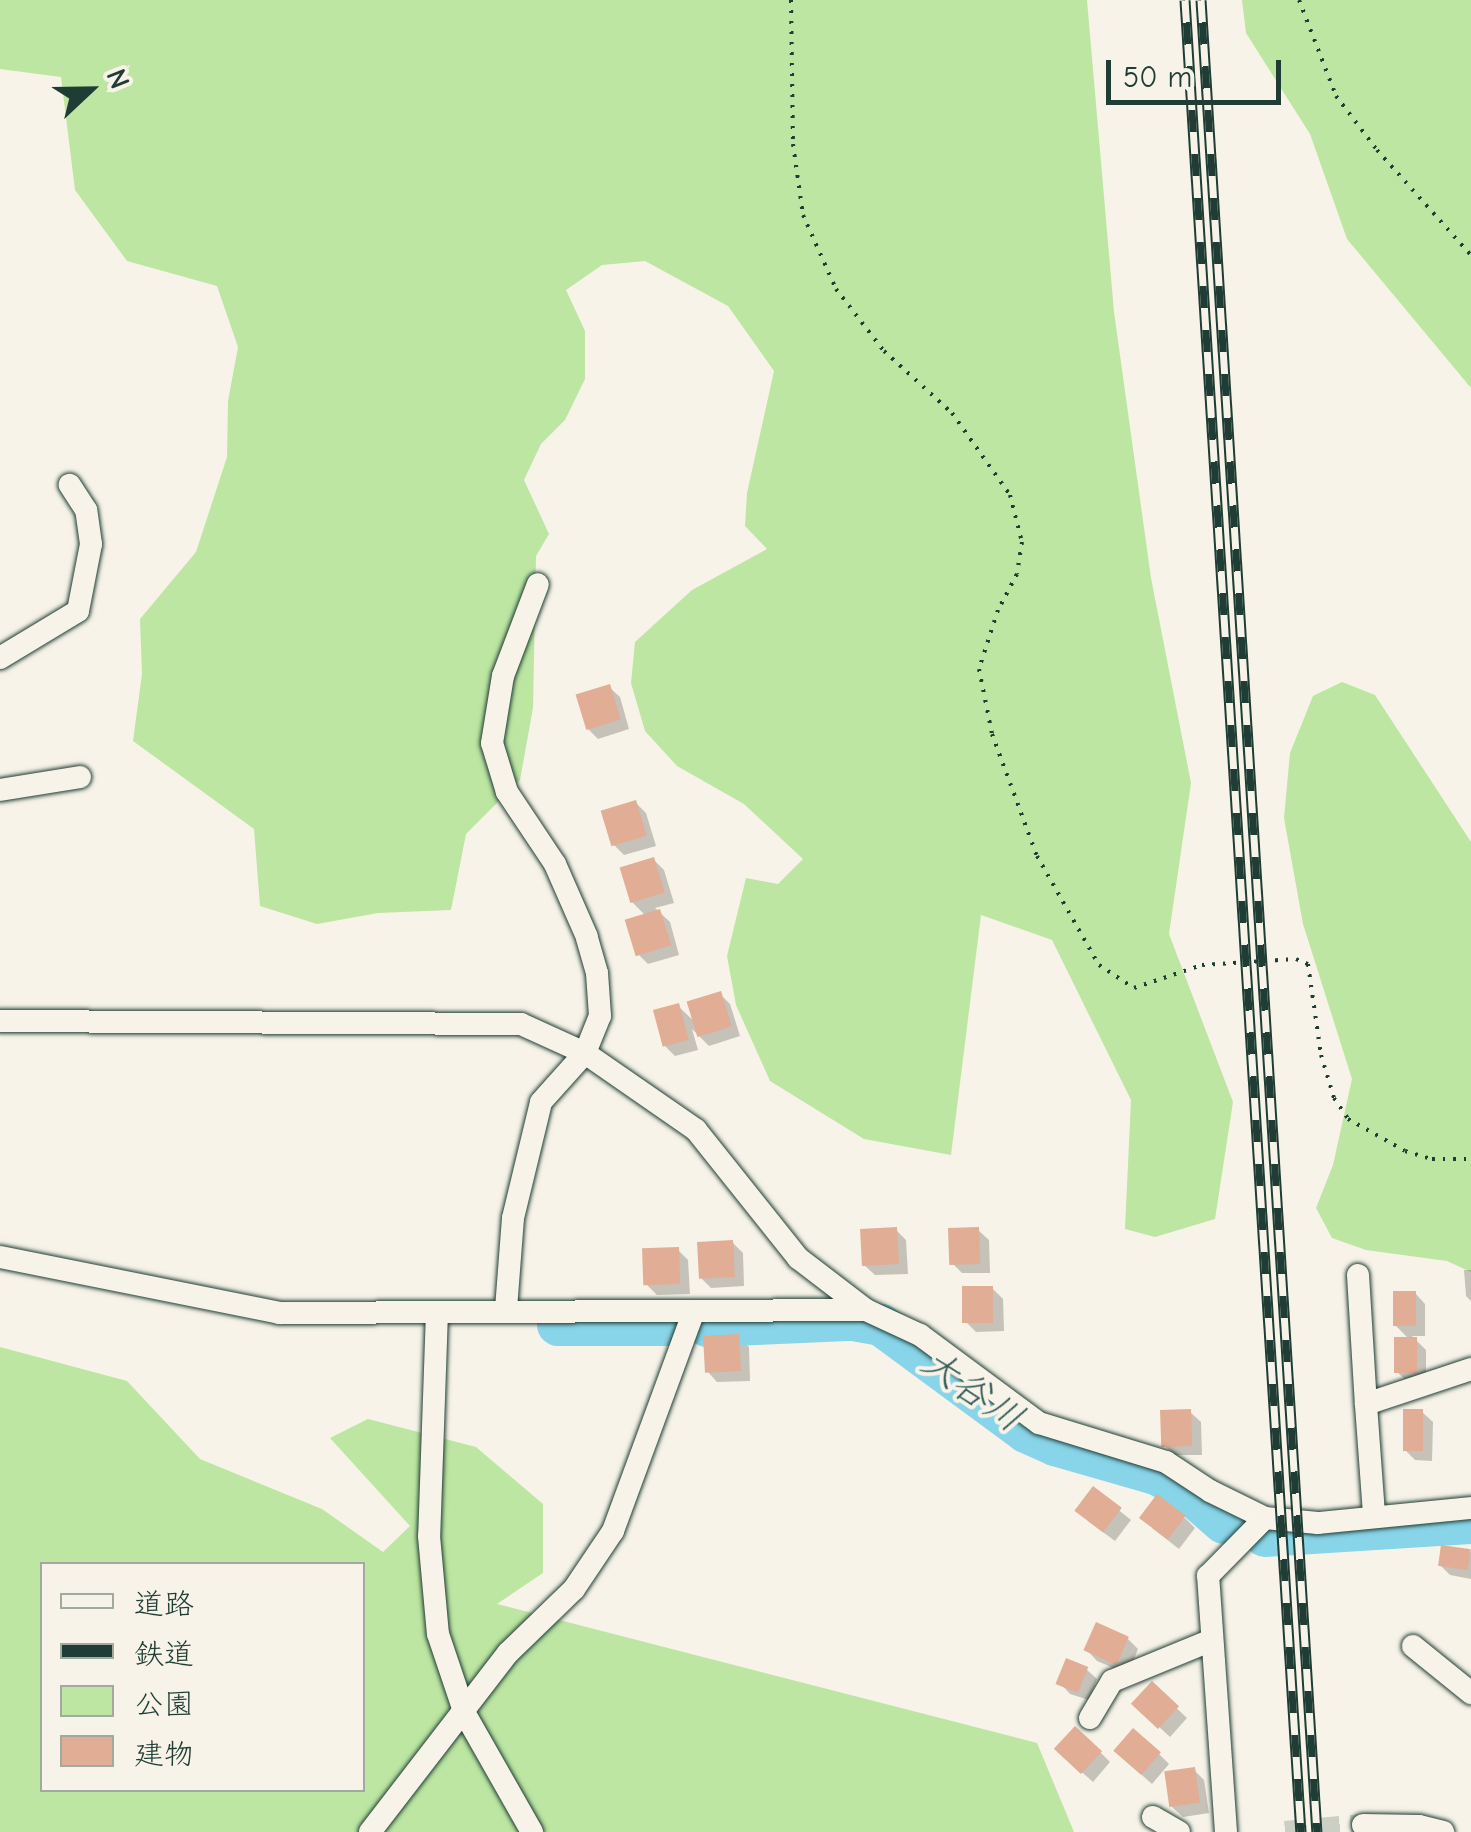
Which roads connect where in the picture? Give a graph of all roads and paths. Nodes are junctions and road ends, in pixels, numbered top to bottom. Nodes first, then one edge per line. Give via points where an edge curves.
1 (791, 0) edge
2 (1299, 0) edge
3 (1471, 255) edge
4 (70, 485) dead end
5 (538, 584) dead end
6 (0, 658) edge
7 (80, 777) dead end
8 (0, 790) edge
9 (0, 1021) edge
10 (584, 1053) junction
11 (1471, 1159) edge
12 (0, 1257) edge
13 (1358, 1275) dead end
14 (506, 1308) junction
15 (866, 1310) junction
16 (694, 1311) junction
17 (437, 1312) junction
18 (1471, 1368) edge
19 (1366, 1404) junction
20 (1471, 1508) edge
21 (1374, 1514) junction
22 (1265, 1518) junction
23 (1212, 1640) junction
24 (1413, 1646) dead end
25 (1471, 1692) edge
26 (464, 1714) junction
27 (1090, 1718) dead end
28 (1153, 1817) dead end
29 (1363, 1825) dead end
30 (370, 1832) edge
31 (532, 1832) edge
32 (1179, 1832) edge
33 (1226, 1832) edge
34 (1443, 1832) edge

1 - 11 path, bridge via 794,144 803,215 836,288 884,351 952,413 1010,495 1022,542 1017,574 979,669 992,734 1037,856 1099,965 1134,988 1202,965 1296,959 1308,964 1321,1055 1348,1119 1405,1151
2 - 3 path via 1336,96
4 - 6 street via 86,510 91,544 78,611
5 - 10 street via 503,676 492,744 507,792 555,864 587,937 600,1016
7 - 8 street
9 - 10 street via 521,1024
10 - 14 street via 541,1102 513,1218
10 - 15 street via 696,1130 798,1258
12 - 17 street via 279,1313
13 - 19 street
14 - 16 street
14 - 17 street
15 - 16 street
15 - 22 street via 920,1335 1039,1423 1166,1462
16 - 26 street via 613,1531 574,1589 508,1654
17 - 26 street via 429,1536 438,1634
18 - 19 street
19 - 21 street
20 - 21 street
21 - 22 street via 1318,1523
22 - 23 street via 1208,1576
23 - 27 street via 1112,1681
23 - 33 street
24 - 25 street
26 - 30 street
26 - 31 street
28 - 32 street
29 - 34 street

